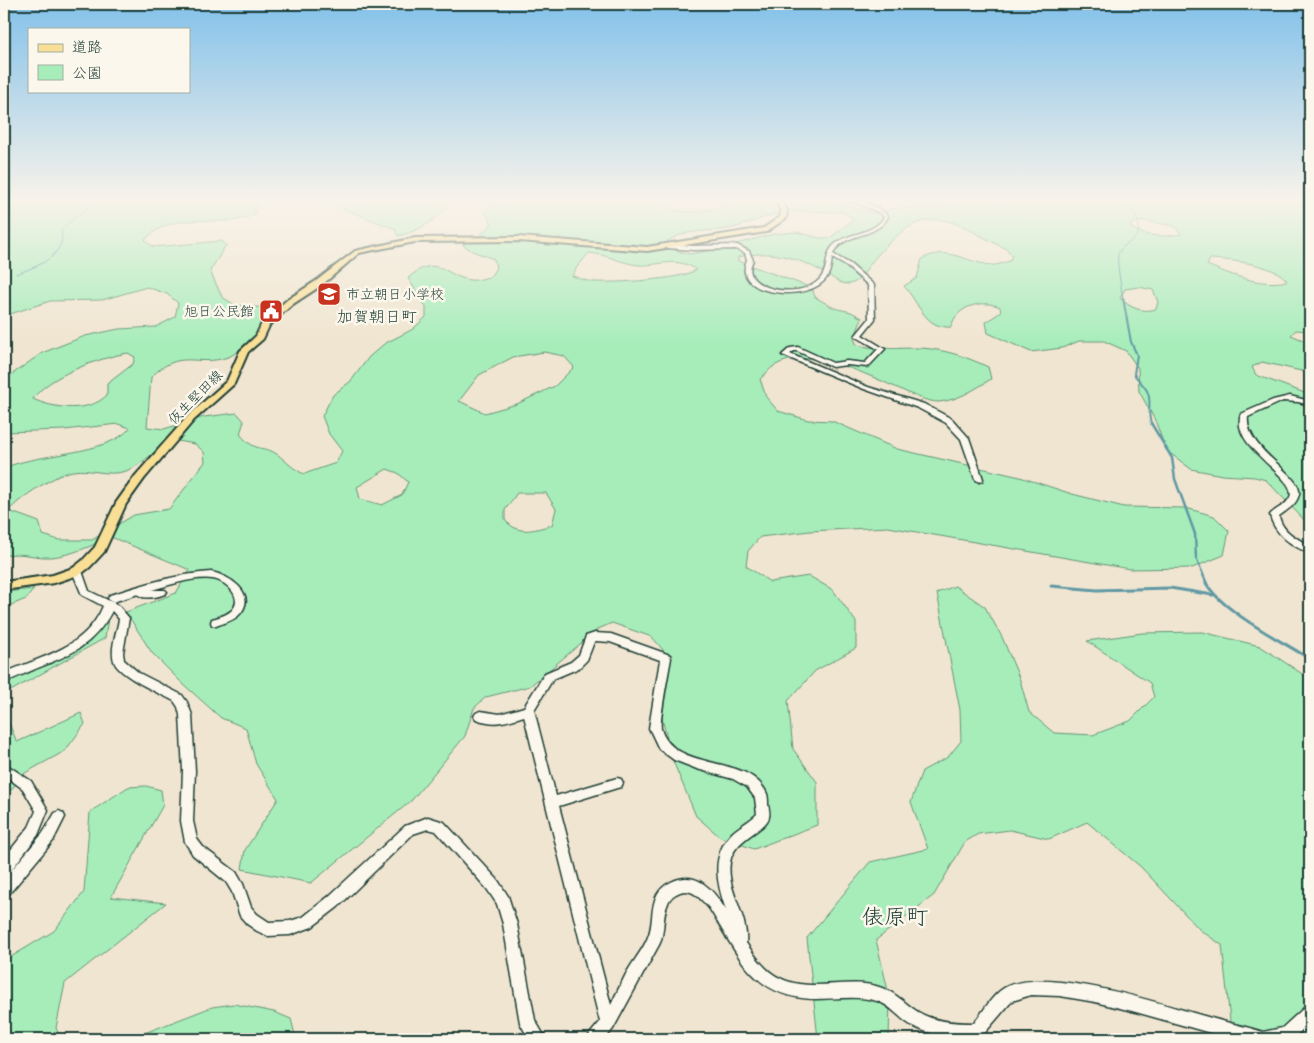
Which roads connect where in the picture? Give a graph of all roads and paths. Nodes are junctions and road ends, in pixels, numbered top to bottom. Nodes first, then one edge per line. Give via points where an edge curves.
1 (374, 248) edge
2 (620, 248) edge
3 (656, 248) edge
4 (689, 248) edge
5 (707, 248) edge
6 (738, 248) edge
7 (836, 248) edge
8 (830, 254) junction
9 (1310, 403) edge
10 (979, 479) dead end
11 (1310, 550) edge
12 (77, 571) junction
13 (4, 586) edge
14 (162, 592) dead end
15 (106, 601) junction
16 (216, 622) dead end
17 (4, 678) edge
18 (528, 710) junction
19 (480, 716) dead end
20 (4, 768) edge
21 (617, 783) dead end
22 (551, 803) junction
23 (59, 817) dead end
24 (4, 868) edge
25 (4, 889) edge
26 (739, 943) junction
27 (1310, 1012) edge
28 (608, 1024) junction
29 (940, 1033) edge
30 (538, 1039) edge
31 (595, 1039) edge
32 (1263, 1039) edge

1 - 12 main road, 仮生堅田線 via 357,252 266,323 260,337 244,351 231,382 191,418 148,467 121,503 100,549
2 - 3 main road, 仮生堅田線
4 - 5 street
6 - 8 street via 747,252 750,260 746,270 749,278 761,287 788,293 806,289 820,281 825,276
7 - 8 street
8 - 10 street via 871,285 872,318 858,336 882,350 867,365 832,364 798,349 792,349 786,355 941,416 965,438
9 - 11 street via 1280,398 1264,409 1244,416 1243,420 1251,443 1295,490 1289,505 1274,515 1275,524
12 - 13 main road, 仮生堅田線 via 54,579
12 - 15 street via 85,593
14 - 15 street
15 - 16 street via 198,577 216,576 230,583 241,598 238,610
15 - 17 street via 100,626 81,643
15 - 30 street via 124,618 119,662 135,676 178,698 183,705 187,724 187,821 190,839 196,849 231,877 242,906 252,919 268,929 302,924 333,902 409,830 428,823 440,826 492,884 503,901 528,1023
18 - 19 street via 500,719
18 - 22 street
18 - 26 street via 549,676 575,665 594,637 611,638 666,658 655,728 662,744 690,762 752,781 761,797 763,816 735,839 721,868 740,933
20 - 24 street via 27,785 42,810 34,831
21 - 22 street
22 - 28 street
23 - 25 street via 48,837
26 - 28 street via 702,890 687,884 673,888 662,900 652,944
26 - 29 street via 758,969 779,985 798,990 879,994
27 - 32 street via 1286,1034
28 - 31 street
29 - 32 street via 978,1030 1009,993 1050,986

